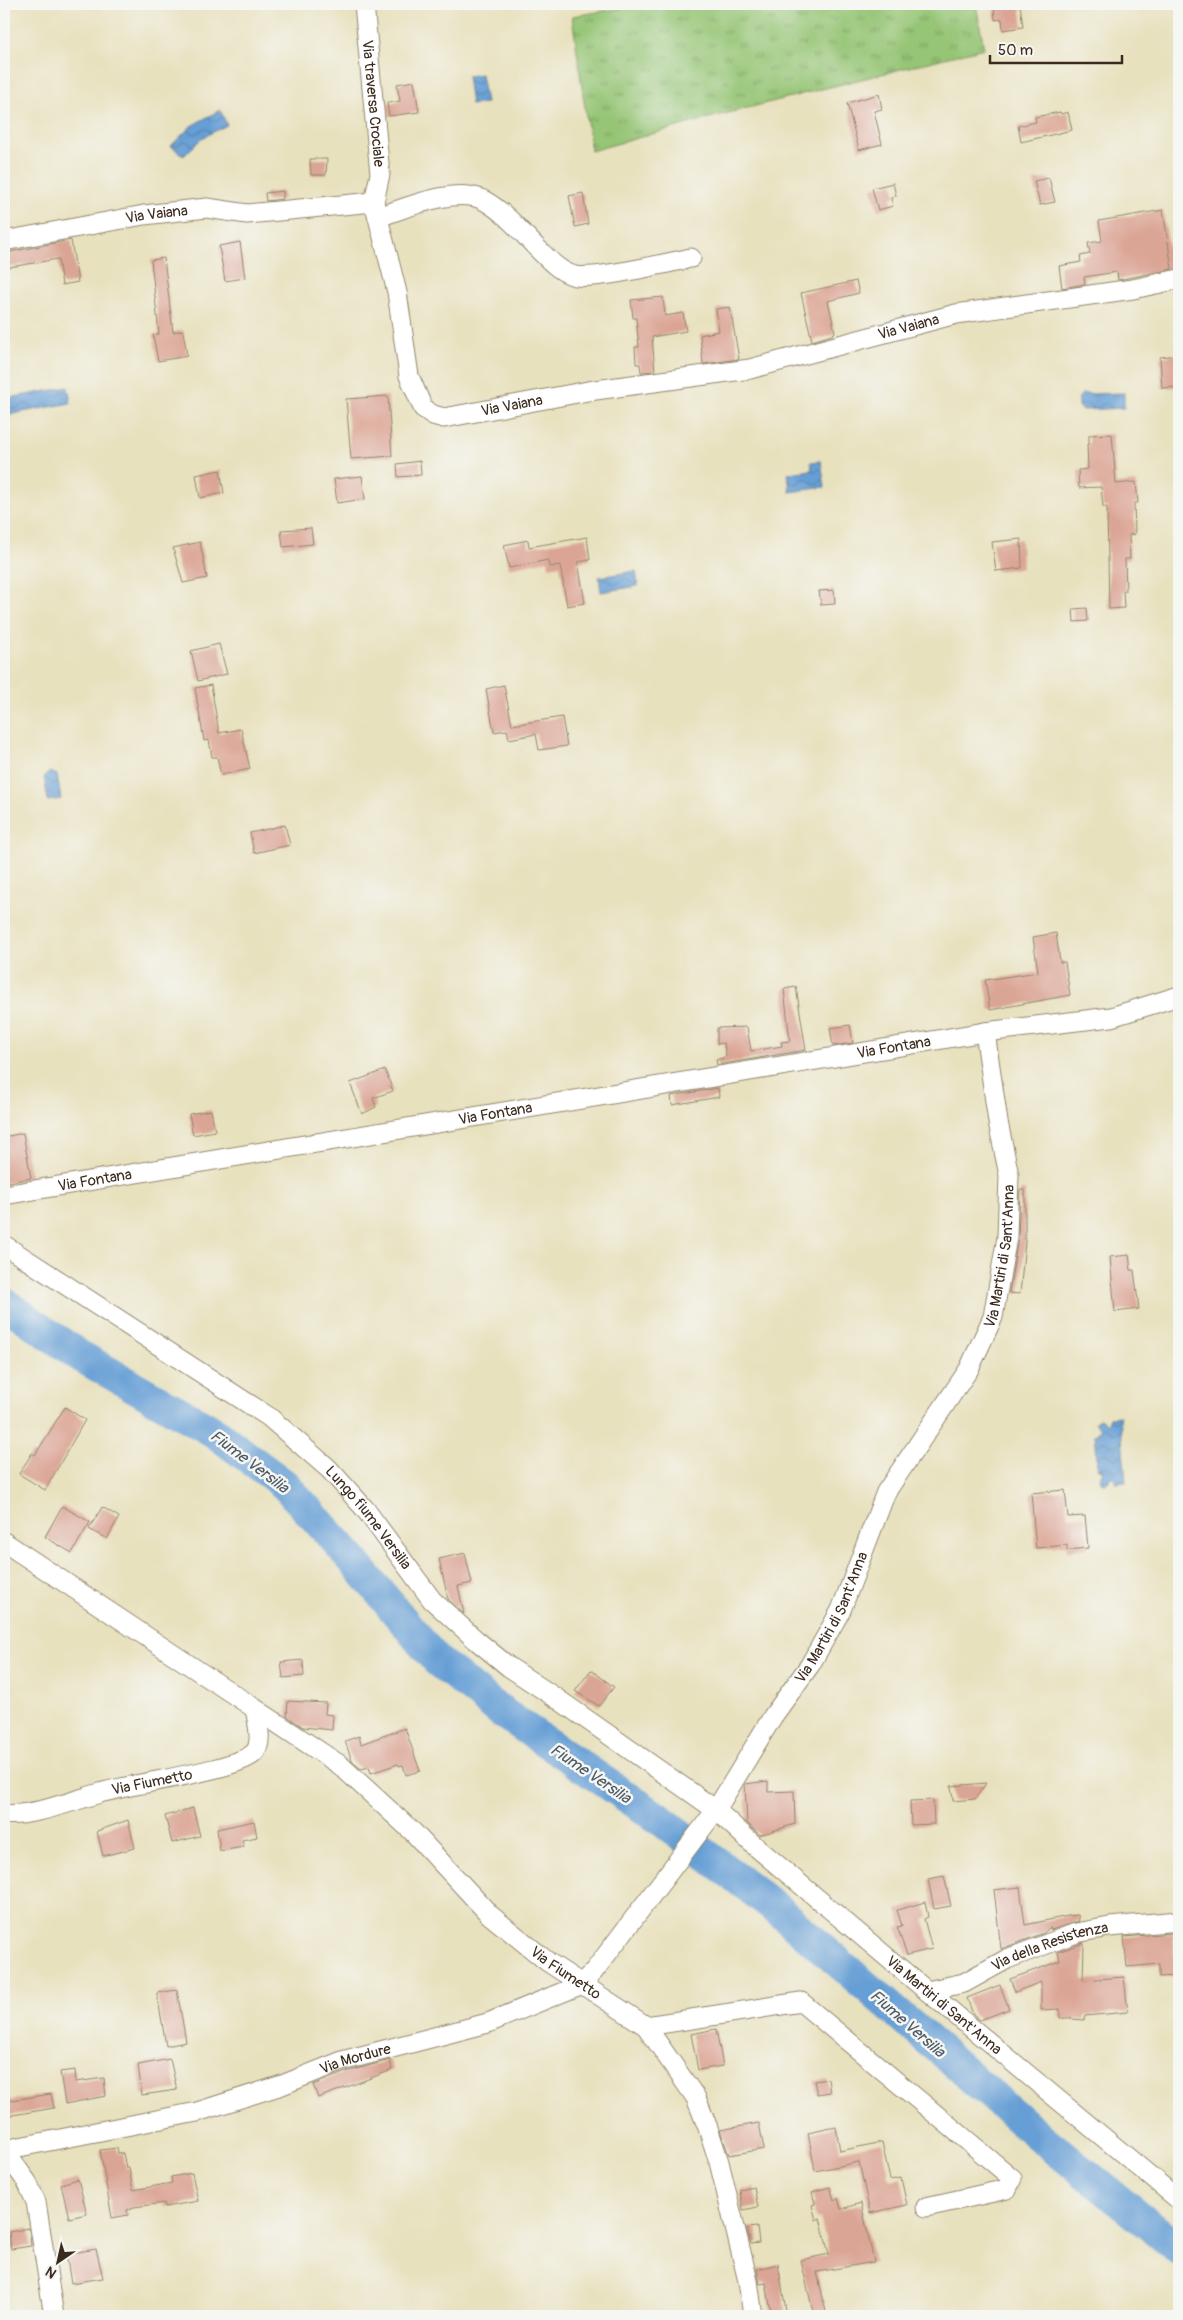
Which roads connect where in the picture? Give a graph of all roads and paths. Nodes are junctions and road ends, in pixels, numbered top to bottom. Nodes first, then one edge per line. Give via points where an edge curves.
1 (364, 4) edge
2 (376, 209) junction
3 (4, 241) edge
4 (691, 258) dead end
5 (1179, 279) edge
6 (1179, 996) edge
7 (985, 1032) junction
8 (4, 1195) edge
9 (4, 1245) edge
10 (4, 1542) edge
11 (255, 1709) junction
12 (4, 1814) edge
13 (713, 1814) junction
14 (1179, 1921) edge
15 (580, 1985) junction
16 (927, 1991) junction
17 (646, 2026) junction
18 (4, 2150) edge
19 (1179, 2200) edge
20 (926, 2207) dead end
21 (54, 2316) edge
22 (753, 2316) edge

1 - 2 street, Via traversa Crociale via 380,174
2 - 3 street, Via Vaiana via 247,214 207,208 144,215
2 - 4 street via 462,195 484,200 556,267 575,276 593,276
2 - 5 street, Via Vaiana via 397,292 409,376 423,408 444,418 588,391 750,369 956,314 1133,289
6 - 7 street via 1111,1017
7 - 8 street, Via Fontana
7 - 13 street, Via Martiri di Sant'Anna via 1009,1174 1007,1237 993,1317 969,1369 886,1492 841,1610 810,1665
9 - 13 street, Lungo fiume Versilia via 269,1417 329,1469 365,1508 432,1600 476,1640 509,1668 559,1700
10 - 11 street, Via Fiumetto
11 - 12 street, Via Fiumetto via 259,1740 256,1752 246,1758 207,1770 101,1792 40,1810
11 - 15 street, Via Fiumetto via 340,1765 413,1832 490,1915
13 - 15 street, Via Mordure
13 - 16 street, Via Martiri di Sant'Anna
14 - 16 street, Via della Resistenza via 1076,1933 1008,1959 964,1983
15 - 17 street, Via Fiumetto
15 - 18 street, Via Mordure via 488,2023 342,2061 282,2085 197,2112
16 - 19 street, Via Martiri di Sant'Anna
17 - 20 street via 801,2002 1012,2178 1007,2189
17 - 22 street, Via Fiumetto via 696,2098 708,2128 720,2162
18 - 21 street, Via Mordure via 27,2182 36,2202

